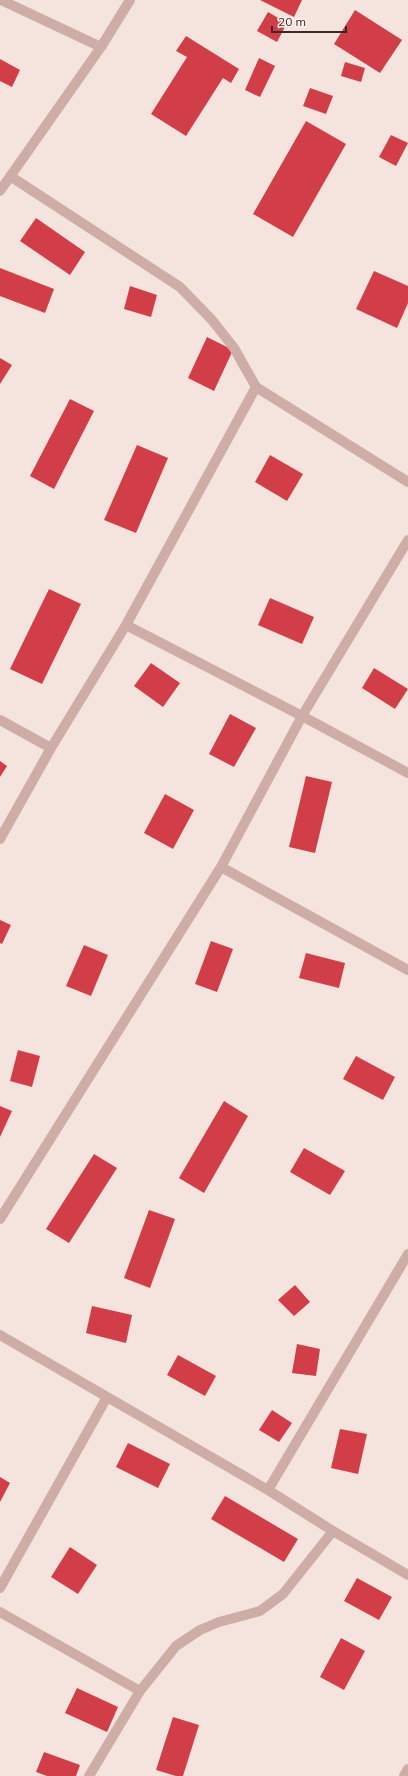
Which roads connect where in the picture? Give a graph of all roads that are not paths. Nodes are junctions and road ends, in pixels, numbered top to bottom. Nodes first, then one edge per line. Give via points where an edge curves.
1 (1, 0) edge
2 (130, 0) edge
3 (101, 47) junction
4 (10, 176) junction
5 (0, 191) edge
6 (256, 387) junction
7 (408, 482) edge
8 (408, 540) edge
9 (126, 625) junction
10 (302, 716) junction
11 (0, 720) edge
12 (51, 748) junction
13 (408, 773) edge
14 (0, 839) edge
15 (221, 867) junction
16 (408, 970) edge
17 (0, 1219) edge
18 (408, 1254) edge
19 (0, 1335) edge
20 (107, 1397) junction
21 (268, 1490) junction
22 (333, 1532) junction
23 (408, 1575) edge
24 (0, 1588) edge
25 (0, 1612) edge
26 (140, 1691) junction
27 (408, 1769) edge
28 (89, 1776) edge
29 (404, 1776) edge

1 - 3 street
2 - 3 street
3 - 4 street
4 - 5 street
4 - 6 street via 180,287 212,320 234,348
6 - 7 street
6 - 9 street
8 - 10 street
9 - 10 street
9 - 12 street
10 - 13 street
10 - 15 street
11 - 12 street
12 - 14 street
15 - 16 street
15 - 17 street
18 - 21 street
19 - 20 street
20 - 21 street
20 - 24 street
21 - 22 street
22 - 23 street
22 - 26 street via 283,1594 260,1612 219,1622 200,1630 176,1646
25 - 26 street
26 - 28 street
27 - 29 street

